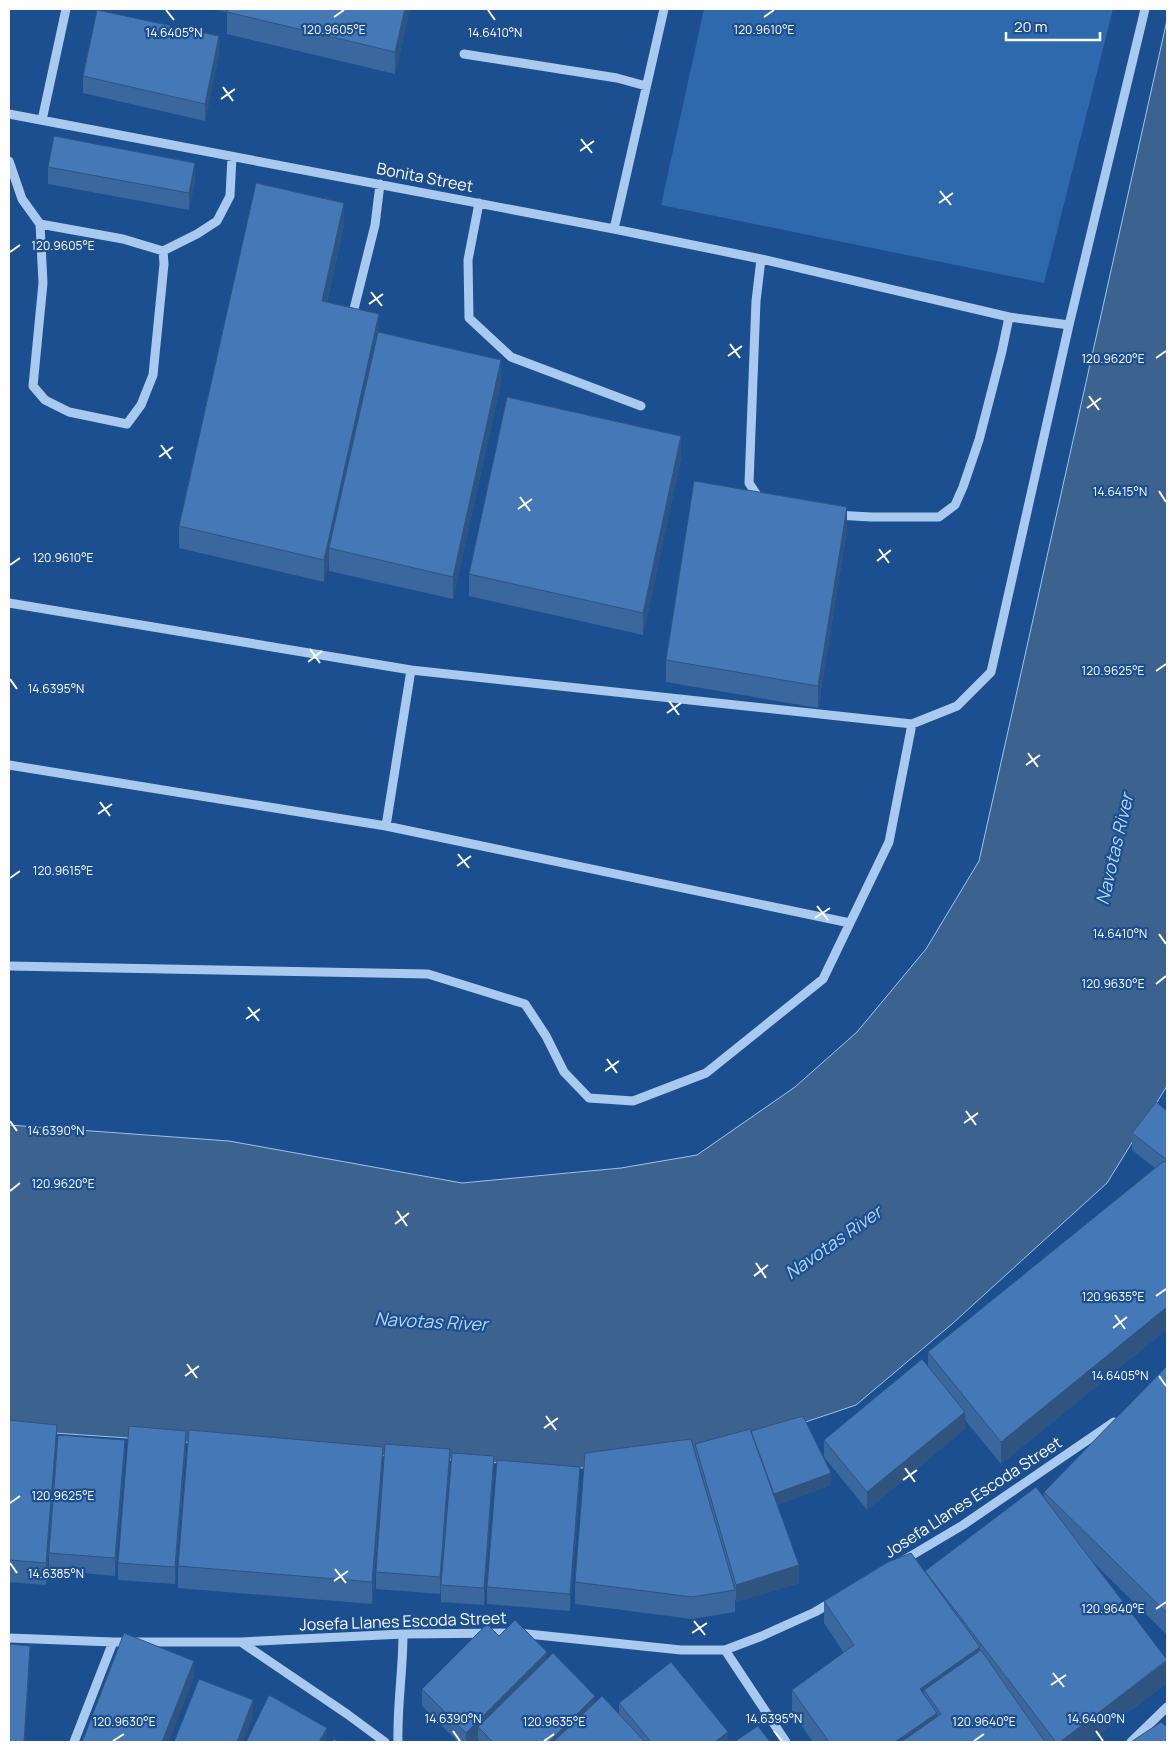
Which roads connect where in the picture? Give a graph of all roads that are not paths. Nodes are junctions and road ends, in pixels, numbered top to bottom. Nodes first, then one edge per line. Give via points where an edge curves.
1 (66, 9) edge
2 (664, 9) edge
3 (1145, 9) edge
4 (464, 54) dead end
5 (646, 86) junction
6 (9, 114) edge
7 (42, 120) junction
8 (232, 156) junction
9 (9, 161) edge
10 (380, 184) junction
11 (479, 203) junction
12 (40, 224) junction
13 (614, 229) junction
14 (163, 251) junction
15 (761, 259) junction
16 (353, 313) edge
17 (1009, 316) junction
18 (1069, 325) junction
19 (641, 406) dead end
20 (766, 507) edge
21 (824, 514) edge
22 (9, 603) edge
23 (411, 670) junction
24 (912, 724) junction
25 (9, 765) edge
26 (386, 826) junction
27 (850, 923) junction
28 (9, 966) edge
29 (1120, 1416) edge
30 (897, 1564) edge
31 (840, 1597) edge
32 (403, 1634) junction
33 (9, 1638) edge
34 (113, 1642) junction
35 (241, 1642) junction
36 (725, 1650) junction
37 (1167, 1707) edge
38 (74, 1742) edge
39 (385, 1742) edge
40 (398, 1742) edge
41 (786, 1742) edge
42 (1131, 1742) edge

1 - 7 street
2 - 5 street
3 - 18 street
4 - 5 street via 617,78
5 - 13 street
6 - 7 street, Bonita Street
7 - 8 street, Bonita Street
8 - 10 street, Bonita Street
8 - 14 street via 230,196 217,220
9 - 12 street via 22,199
10 - 11 street, Bonita Street
10 - 16 street via 375,225
11 - 13 street, Bonita Street
11 - 19 street via 468,260 469,318 511,356
12 - 14 street via 123,239
12 - 14 street via 43,283 33,386 45,400 69,412 126,424 141,405 153,376
13 - 15 street, Bonita Street
15 - 17 street, Bonita Street
15 - 20 street via 756,301 749,482
17 - 18 street, Bonita Street
17 - 21 street via 979,440 955,505 939,517 871,518
18 - 24 street via 990,672 957,706
22 - 23 street
23 - 24 street
23 - 26 street
24 - 27 street via 889,842
25 - 26 street
26 - 27 street
27 - 28 street via 822,979 706,1073 634,1101 590,1098 564,1072 525,1004 428,974
29 - 30 street, Josefa Llanes Escoda Street via 963,1525
31 - 36 street, Josefa Llanes Escoda Street via 815,1612
32 - 35 street, Josefa Llanes Escoda Street
32 - 36 street, Josefa Llanes Escoda Street via 518,1633 681,1650
32 - 40 street
33 - 34 street, Josefa Llanes Escoda Street
34 - 35 street, Josefa Llanes Escoda Street
34 - 38 street
35 - 39 street
36 - 41 street
37 - 42 street

